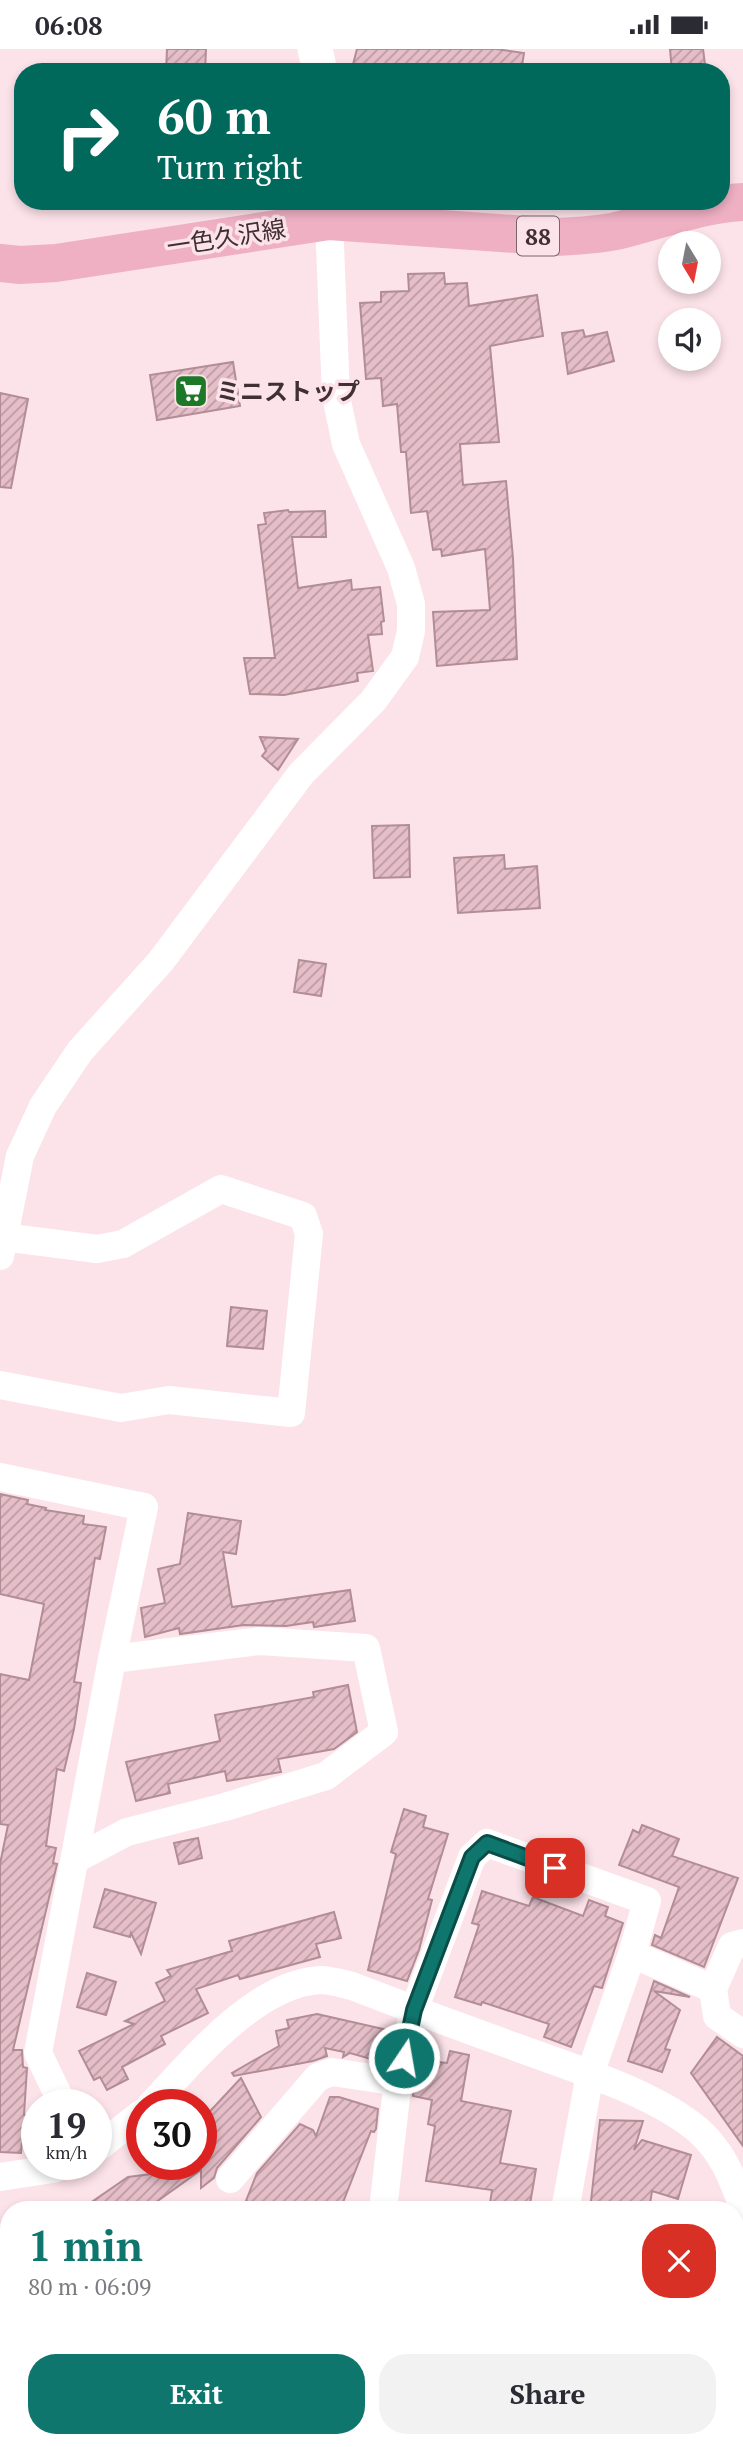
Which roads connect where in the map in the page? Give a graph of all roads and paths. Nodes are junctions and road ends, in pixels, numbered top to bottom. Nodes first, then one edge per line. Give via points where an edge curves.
1 (694, 210) edge
2 (343, 215) edge
3 (0, 263) edge
4 (5, 1204) edge
5 (2, 1246) edge
6 (0, 1385) edge
7 (0, 1477) edge
8 (112, 1659) junction
9 (76, 1859) junction
10 (743, 1943) edge
11 (632, 1954) junction
12 (713, 1989) junction
13 (414, 2010) junction
14 (743, 2034) edge
15 (590, 2074) junction
16 (399, 2083) junction
17 (55, 2089) edge
18 (166, 2089) edge
19 (126, 2126) edge
20 (112, 2136) edge
21 (21, 2174) edge
22 (0, 2177) edge
23 (230, 2179) dead end
24 (384, 2201) edge
25 (567, 2201) edge
26 (740, 2201) edge

1 - 2 main road, 一色久沢線 / 88 via 615,231 557,237
2 - 3 main road, 一色久沢線 / 88 via 56,263
2 - 4 street via 337,396 346,444 401,568 411,604 405,657 373,701 301,774 161,961 80,1051 43,1106
4 - 5 street
5 - 6 street via 97,1249 123,1244 221,1189 303,1216 309,1234 291,1413 169,1400 121,1408
7 - 8 street via 144,1507
8 - 9 street
8 - 9 street via 260,1641 366,1648 384,1732 326,1776 127,1832
9 - 17 street via 38,2053
10 - 12 street via 732,1946
11 - 12 street
11 - 13 street via 647,1901 487,1843 472,1857
11 - 15 street
12 - 14 street via 717,2016
13 - 15 street
13 - 16 street
13 - 18 street via 352,1986 322,1980 297,1985 227,2026
15 - 25 street
15 - 26 street via 673,2112 698,2130 718,2150
16 - 23 street via 332,2072 318,2077
16 - 24 street
19 - 20 street
21 - 22 street

